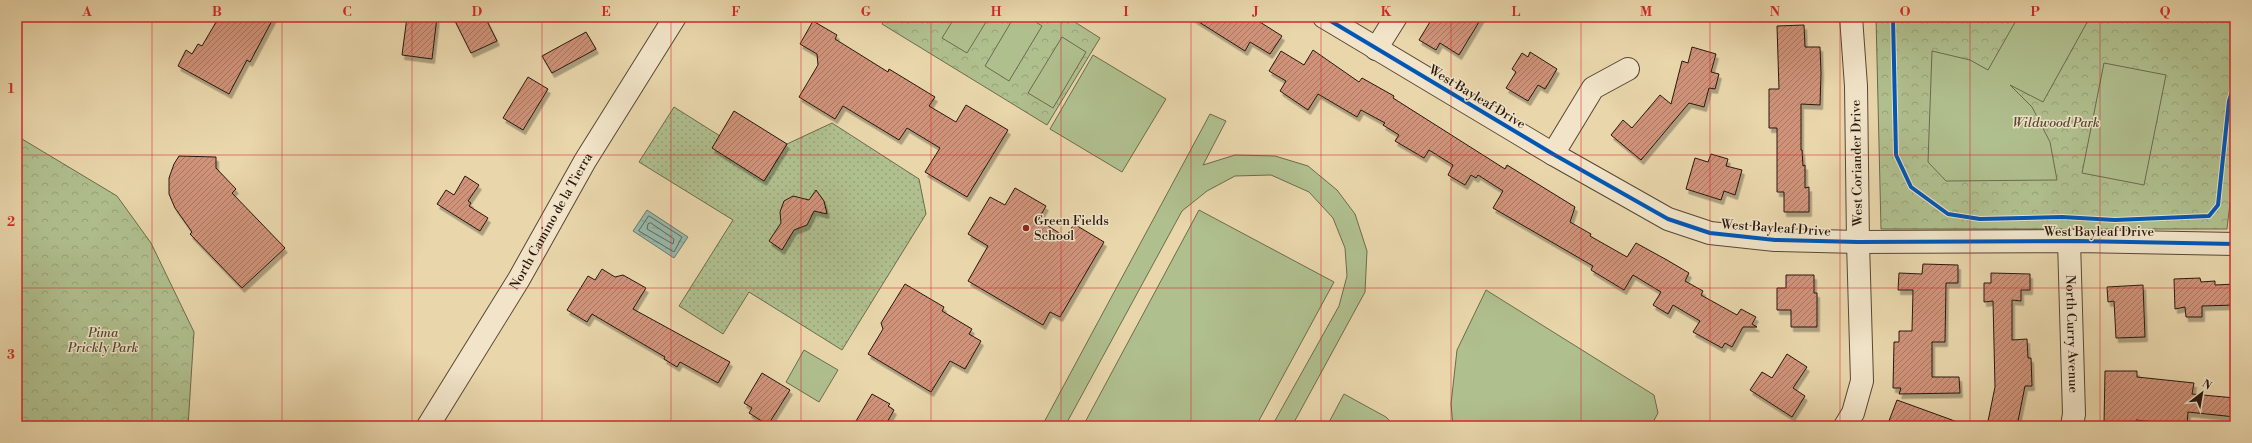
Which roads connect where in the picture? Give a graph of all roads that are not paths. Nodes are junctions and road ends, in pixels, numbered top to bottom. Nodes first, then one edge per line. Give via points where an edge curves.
1 (675, 17) edge
2 (1324, 17) edge
3 (1396, 17) edge
4 (1851, 17) edge
5 (1376, 49) junction
6 (1628, 69) dead end
7 (1553, 154) junction
8 (2069, 241) junction
9 (1858, 242) junction
10 (2235, 244) edge
11 (428, 426) edge
12 (1845, 426) edge
13 (2072, 426) edge

1 - 11 street, North Camino de la Tierra via 585,161 519,279
2 - 5 street, West Bayleaf Drive
3 - 5 street
4 - 9 street, West Coriander Drive via 1856,86
5 - 7 street, West Bayleaf Drive
6 - 7 street via 1593,88
7 - 9 street, West Bayleaf Drive via 1668,219 1710,233 1775,240
8 - 9 street, West Bayleaf Drive
8 - 10 street, West Bayleaf Drive
8 - 13 street, North Curry Avenue via 2074,414
9 - 12 street, West Coriander Drive via 1862,381 1853,413

